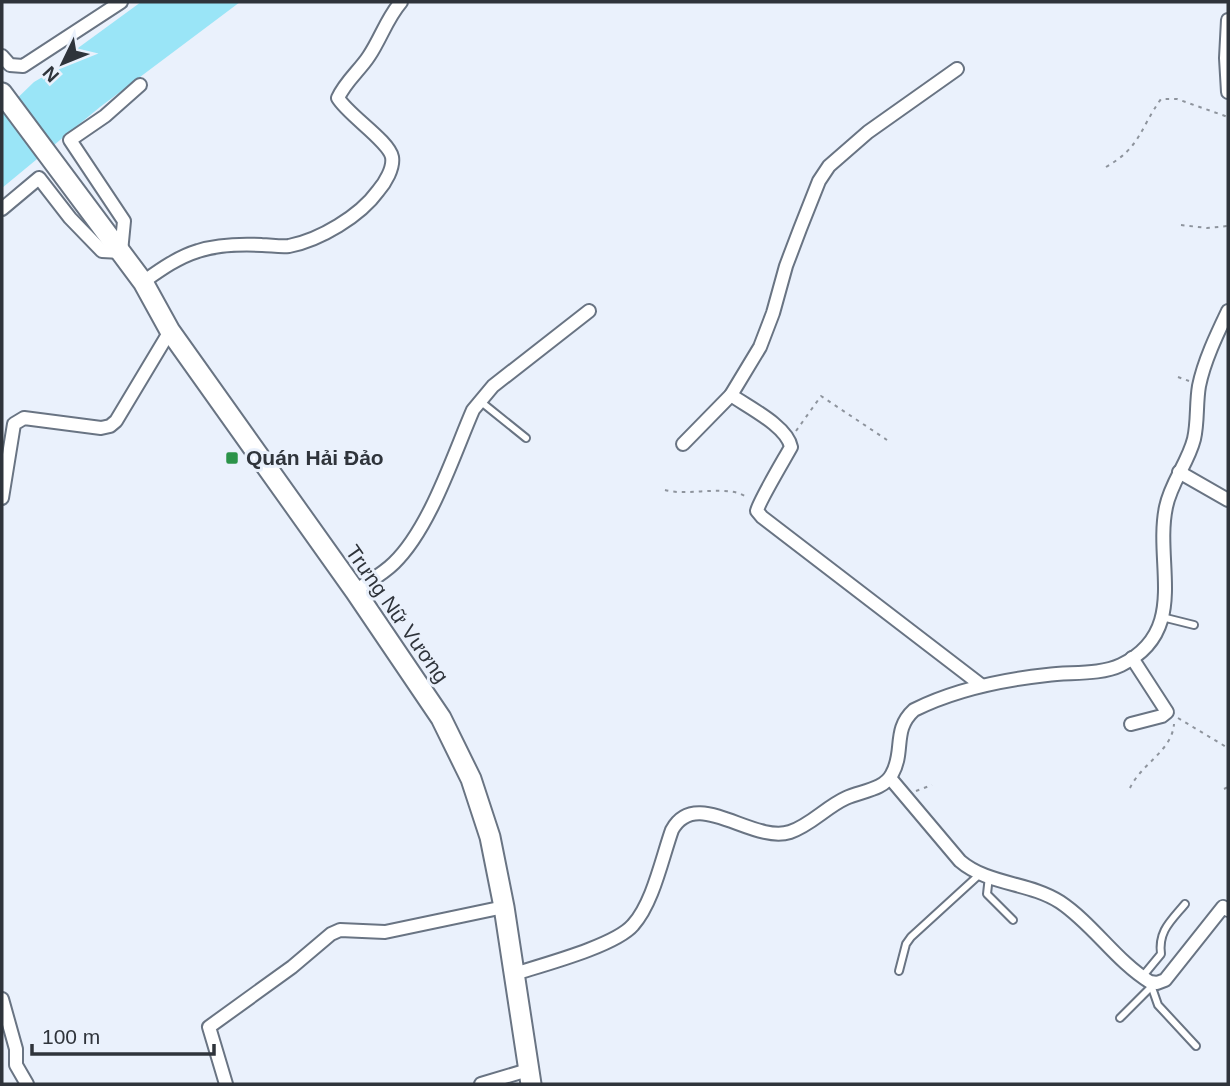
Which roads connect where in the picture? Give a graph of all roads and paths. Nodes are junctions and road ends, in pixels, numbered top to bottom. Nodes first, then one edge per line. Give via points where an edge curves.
1 (121, 2) edge
2 (401, 2) edge
3 (1228, 20) edge
4 (1228, 38) edge
5 (2, 56) edge
6 (957, 69) dead end
7 (140, 85) dead end
8 (1228, 92) edge
9 (2, 93) edge
10 (1228, 117) edge
11 (1106, 167) dead end
12 (2, 209) edge
13 (1181, 225) dead end
14 (1228, 226) edge
15 (121, 252) junction
16 (142, 282) junction
17 (589, 312) dead end
18 (1228, 312) edge
19 (170, 331) junction
20 (731, 395) junction
21 (480, 401) junction
22 (526, 438) dead end
23 (790, 440) junction
24 (887, 440) dead end
25 (683, 444) dead end
26 (1179, 472) junction
27 (665, 490) dead end
28 (2, 498) edge
29 (1228, 500) edge
30 (758, 505) junction
31 (355, 591) junction
32 (1162, 617) junction
33 (1194, 625) dead end
34 (1132, 658) junction
35 (981, 685) junction
36 (1131, 724) dead end
37 (1228, 748) edge
38 (890, 778) junction
39 (932, 785) dead end
40 (1228, 787) edge
41 (1130, 788) dead end
42 (1224, 789) dead end
43 (905, 795) junction
44 (984, 875) junction
45 (1185, 904) dead end
46 (504, 906) junction
47 (1228, 910) edge
48 (1013, 920) dead end
49 (899, 971) dead end
50 (514, 974) junction
51 (1148, 982) junction
52 (2, 999) edge
53 (1120, 1017) dead end
54 (1196, 1046) dead end
55 (530, 1077) edge
56 (26, 1084) edge
57 (226, 1084) edge
58 (481, 1084) edge

1 - 5 street via 23,66 10,65
2 - 16 street via 338,98 392,156 381,188 361,212 288,246 225,245 199,250
3 - 4 street
4 - 8 street
6 - 20 street via 868,131 829,166 800,229 760,347
7 - 15 street via 70,140 124,221
9 - 15 main road, Trưng Nữ Vương
10 - 11 path via 1177,99 1161,99 1134,146
12 - 15 street via 39,178 102,251
13 - 14 path
15 - 16 main road, Trưng Nữ Vương
16 - 19 main road, Trưng Nữ Vương
17 - 21 street
18 - 26 street via 1200,381 1195,437
19 - 28 street via 110,426 24,418 15,424
19 - 31 main road, Trưng Nữ Vương
20 - 23 street via 775,424
20 - 25 street
21 - 22 lane
21 - 31 street via 411,544
23 - 24 path via 821,396
23 - 30 street via 791,447
26 - 29 street
26 - 32 street via 1164,517 1166,605
27 - 30 path via 742,494
30 - 35 street via 757,511 777,531
31 - 46 main road, Trưng Nữ Vương via 441,718 471,779 490,838
32 - 33 lane
32 - 34 street via 1148,644
34 - 35 street via 1102,669
34 - 36 street via 1167,712
35 - 38 street via 929,703 905,718
37 - 41 path via 1175,716 1173,737
38 - 43 street
38 - 50 street via 779,834 709,814 686,814 672,830 645,908 633,926 590,948
39 - 43 path
40 - 42 path
43 - 44 street via 960,860
44 - 48 lane via 987,894
44 - 49 lane via 911,937
44 - 51 street via 1024,885 1059,901
45 - 51 lane via 1163,932 1161,954
46 - 50 main road, Trưng Nữ Vương
46 - 57 street via 385,932 348,929 331,934 209,1027
47 - 51 street via 1223,907 1165,980
50 - 55 main road, Trưng Nữ Vương
51 - 53 lane
51 - 54 lane via 1158,1005
52 - 56 street via 16,1065
55 - 58 street

